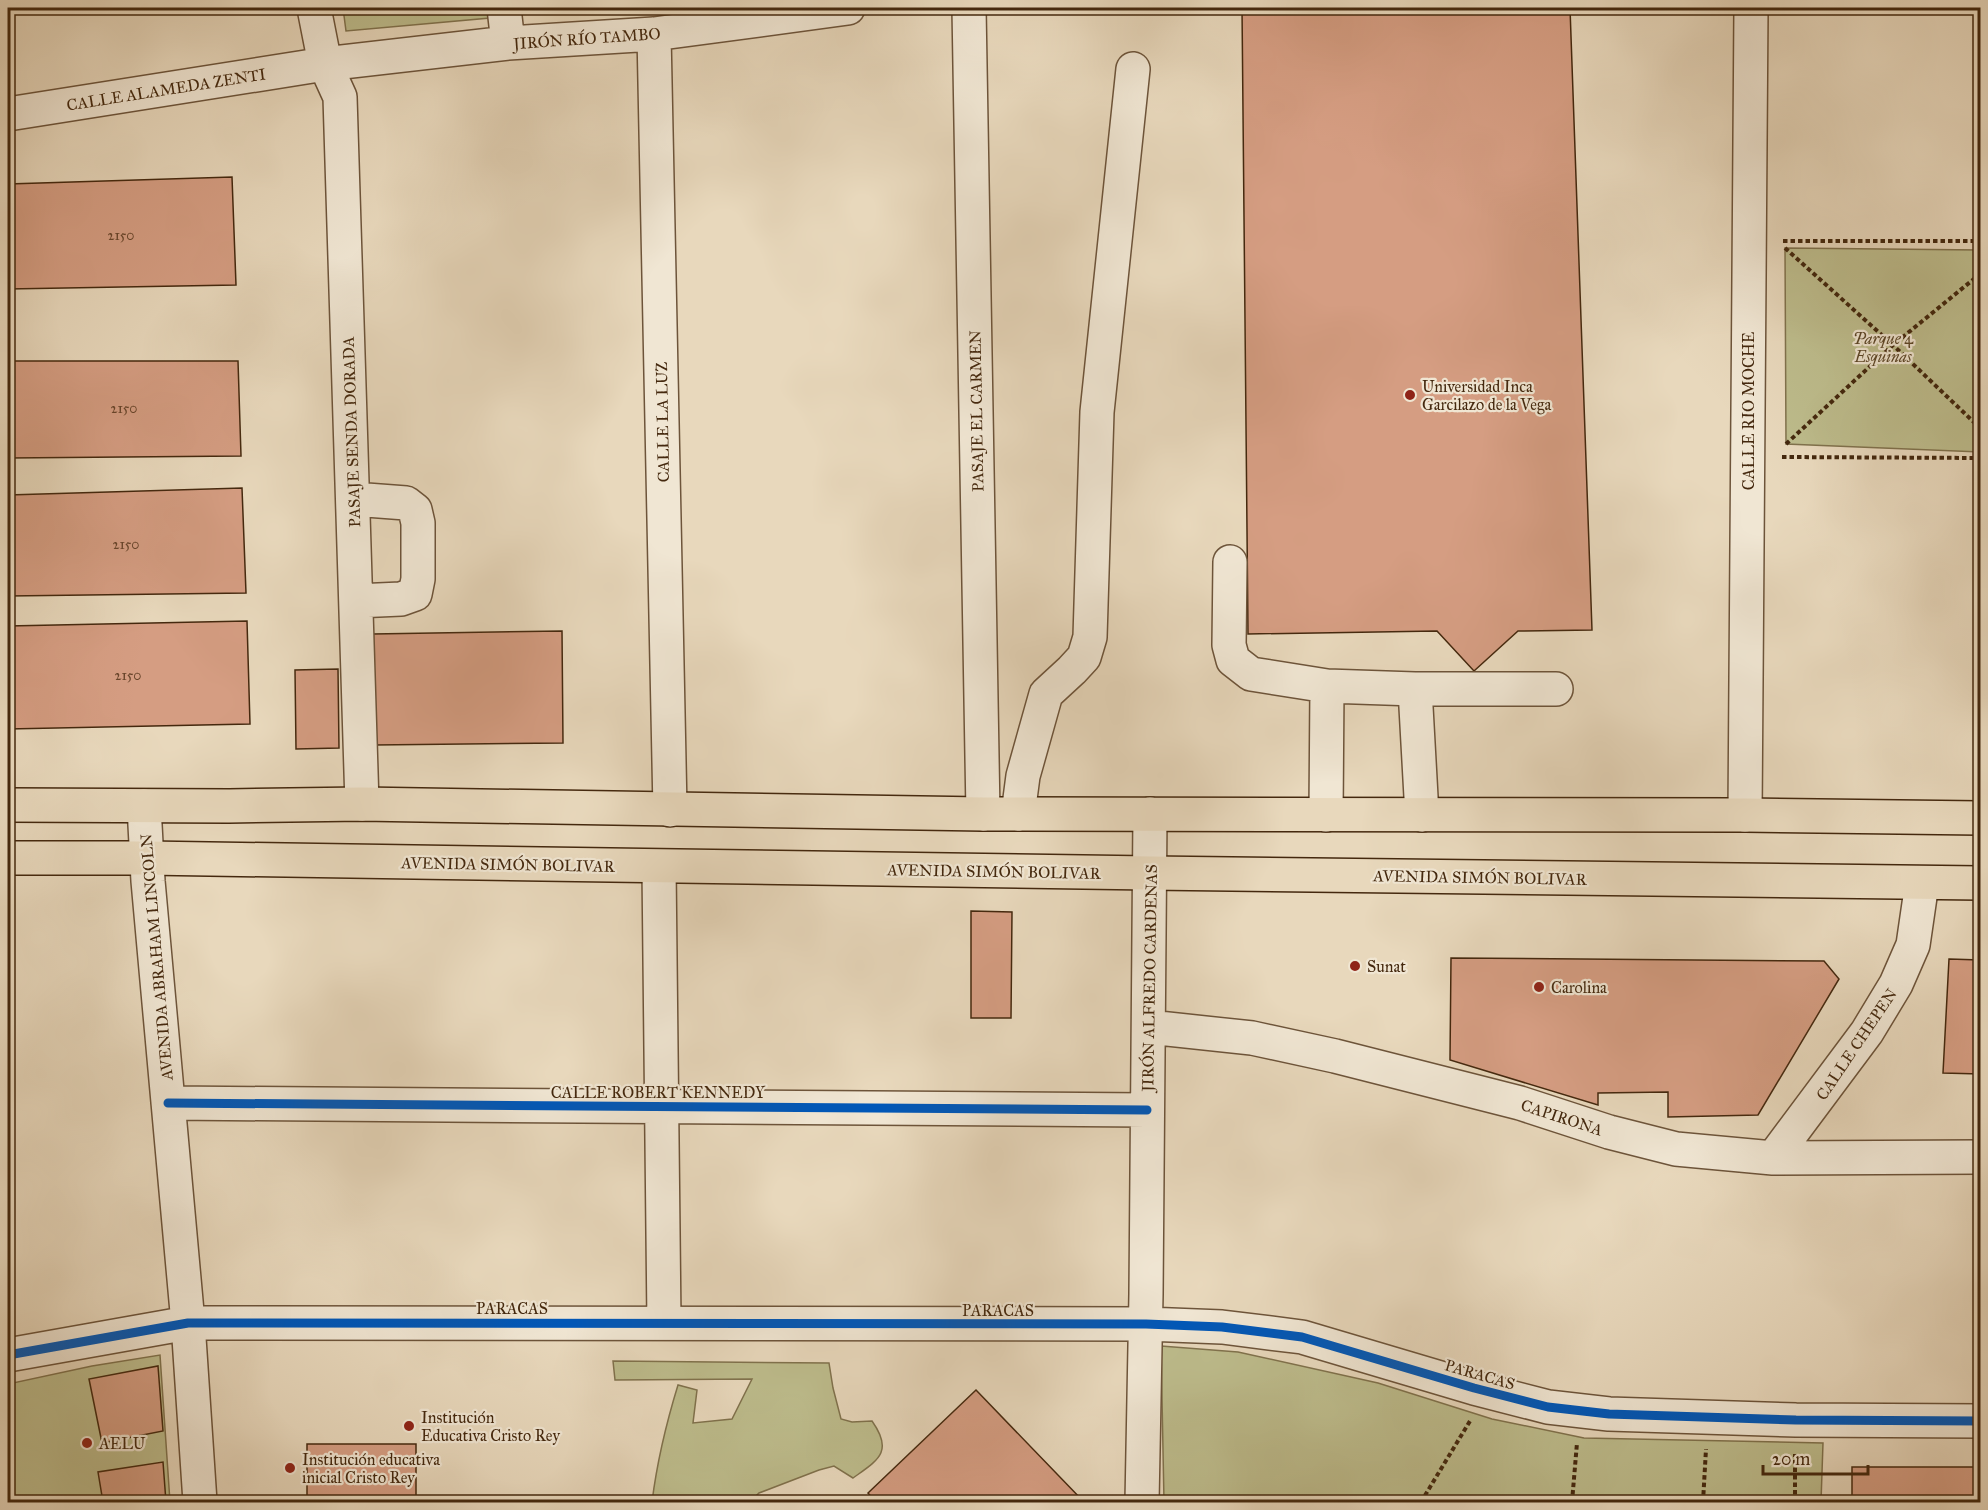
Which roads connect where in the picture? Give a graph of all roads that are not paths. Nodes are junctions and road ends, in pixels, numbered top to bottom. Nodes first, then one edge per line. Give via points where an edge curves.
1 (314, 8) edge
2 (504, 8) edge
3 (848, 8) edge
4 (969, 8) edge
5 (1751, 8) edge
6 (654, 34) junction
7 (508, 43) junction
8 (325, 64) junction
9 (1133, 69) dead end
10 (8, 114) edge
11 (353, 500) junction
12 (1230, 562) dead end
13 (356, 601) junction
14 (1327, 686) junction
15 (1415, 689) junction
16 (1556, 689) dead end
17 (362, 804) junction
18 (8, 805) edge
19 (144, 806) junction
20 (670, 810) junction
21 (983, 814) junction
22 (1018, 814) junction
23 (1150, 814) junction
24 (1326, 814) junction
25 (1422, 815) junction
26 (1745, 815) junction
27 (1980, 818) edge
28 (8, 858) edge
29 (147, 858) junction
30 (659, 867) junction
31 (1150, 873) junction
32 (1922, 883) junction
33 (1980, 883) edge
34 (1149, 1027) junction
35 (168, 1103) junction
36 (662, 1108) junction
37 (1147, 1110) junction
38 (1980, 1157) edge
39 (1773, 1158) junction
40 (188, 1323) junction
41 (664, 1323) junction
42 (1146, 1324) junction
43 (8, 1355) edge
44 (1980, 1421) edge
45 (200, 1503) edge
46 (1142, 1503) edge

1 - 8 street, PASAJE SENDA DORADA
2 - 7 street
3 - 6 street, JIRÓN RÍO TAMBO
4 - 21 street, PASAJE EL CARMEN
5 - 26 street, CALLE RIO MOCHE
6 - 7 street, JIRÓN RÍO TAMBO
6 - 20 street, CALLE LA LUZ
7 - 8 street, JIRÓN RÍO TAMBO
8 - 10 street, CALLE ALAMEDA ZENTI
8 - 11 street, PASAJE SENDA DORADA via 340,97
9 - 22 street via 1097,412 1090,637 1084,657 1046,694 1023,776
11 - 13 street, PASAJE SENDA DORADA
11 - 13 street via 406,503 415,510 418,523 415,594 401,599
12 - 14 street via 1229,645 1233,660 1251,674
13 - 17 street, PASAJE SENDA DORADA
14 - 15 street
14 - 24 street
15 - 16 street
15 - 25 street
17 - 19 main road
17 - 20 main road
18 - 19 main road
19 - 29 street, AVENIDA ABRAHAM LINCOLN
20 - 21 main road
21 - 22 main road
22 - 23 main road
23 - 24 main road
23 - 31 street, JIRÓN ALFREDO CARDENAS
24 - 25 main road
25 - 26 main road
26 - 27 main road
28 - 29 main road, AVENIDA SIMÓN BOLIVAR
29 - 30 main road, AVENIDA SIMÓN BOLIVAR
29 - 35 street, AVENIDA ABRAHAM LINCOLN
30 - 31 main road, AVENIDA SIMÓN BOLIVAR
30 - 36 street
31 - 32 main road, AVENIDA SIMÓN BOLIVAR
31 - 34 street, JIRÓN ALFREDO CARDENAS
32 - 33 main road, AVENIDA SIMÓN BOLIVAR
32 - 39 street, CALLE CHEPEN via 1913,945 1896,984 1867,1032
34 - 37 street, JIRÓN ALFREDO CARDENAS
34 - 39 street, CAPIRONA via 1252,1038 1335,1056 1520,1102 1609,1132 1676,1149
35 - 36 street, CALLE ROBERT KENNEDY
35 - 40 street, AVENIDA ABRAHAM LINCOLN
36 - 37 street, CALLE ROBERT KENNEDY
36 - 41 street
37 - 42 street, JIRÓN ALFREDO CARDENAS
38 - 39 street, CAPIRONA
40 - 41 street, PARACAS
40 - 43 street, PARACAS
40 - 45 street, AVENIDA ABRAHAM LINCOLN
41 - 42 street, PARACAS
42 - 44 street, PARACAS via 1222,1327 1302,1337 1548,1407 1796,1420
42 - 46 street, JIRÓN ALFREDO CARDENAS

